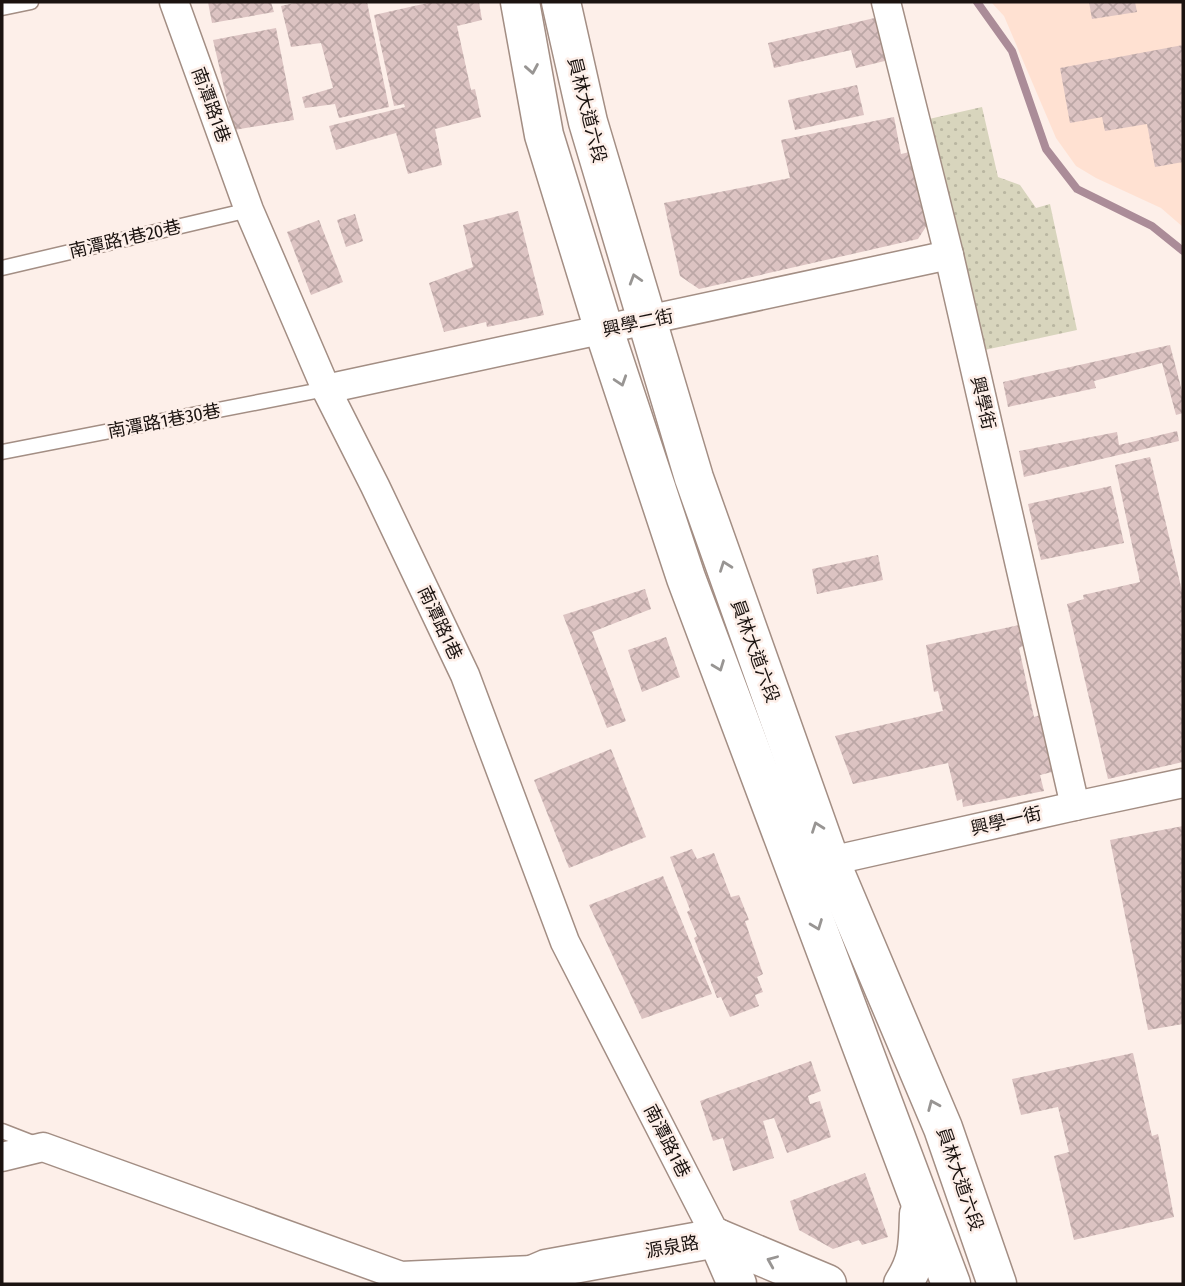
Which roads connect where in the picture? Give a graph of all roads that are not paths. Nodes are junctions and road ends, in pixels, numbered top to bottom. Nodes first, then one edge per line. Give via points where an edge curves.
1 (31, 2) edge
2 (174, 2) edge
3 (520, 2) edge
4 (561, 2) edge
5 (886, 2) edge
6 (2, 8) edge
7 (249, 210) junction
8 (949, 255) junction
9 (2, 268) edge
10 (648, 321) junction
11 (604, 330) junction
12 (326, 389) junction
13 (2, 452) edge
14 (1183, 783) edge
15 (1075, 806) junction
16 (830, 862) junction
17 (2, 1131) edge
18 (43, 1147) junction
19 (2, 1157) edge
20 (919, 1198) junction
21 (717, 1238) junction
22 (546, 1269) junction
23 (511, 1284) edge
24 (737, 1284) edge
25 (827, 1284) edge
26 (903, 1284) edge
27 (951, 1284) edge
28 (997, 1284) edge

1 - 6 lane
2 - 7 street, 南潭路1巷
3 -> 11 main road via 544,135
10 -> 4 main road, 員林大道六段 via 589,122
5 - 8 street, 興學街
7 - 9 lane, 南潭路1巷20巷
7 - 12 street, 南潭路1巷
8 - 10 street, 興學二街
8 - 15 street, 興學街
10 - 11 street, 興學二街
16 -> 10 main road, 員林大道六段 via 694,478
11 - 12 street, 興學二街
11 -> 20 main road via 686,578
12 - 13 lane, 南潭路1巷30巷
12 - 21 street, 南潭路1巷 via 465,675 565,942
14 - 15 street, 興學一街
15 - 16 street, 興學一街
28 -> 16 main road, 員林大道六段 via 943,1128
17 - 18 lane
18 - 19 street
18 - 22 street via 401,1276
20 - 26 main road via 918,1252
20 - 27 main road
21 - 22 main road, 源泉路
21 - 24 main road
25 -> 21 main road, 源泉路
22 - 23 main road, 源泉路

